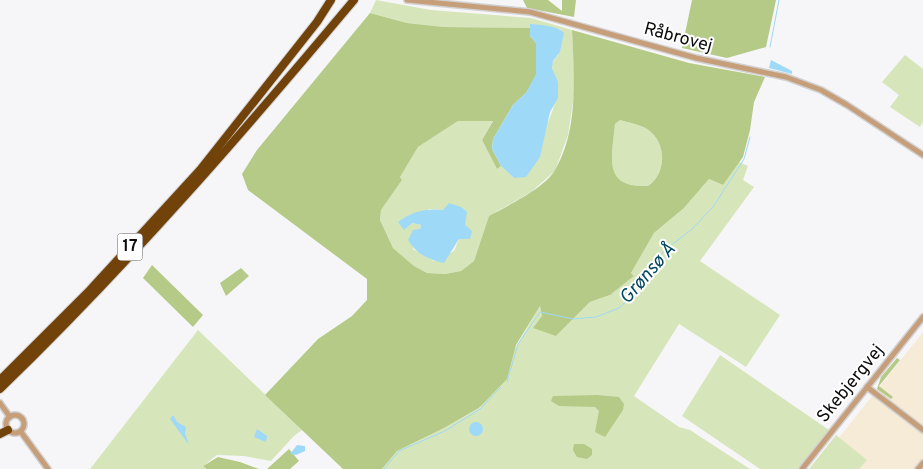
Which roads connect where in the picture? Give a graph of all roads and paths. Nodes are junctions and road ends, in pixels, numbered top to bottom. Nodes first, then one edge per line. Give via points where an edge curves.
1 (331, 0) edge
2 (354, 0) edge
3 (407, 0) edge
4 (923, 155) edge
5 (923, 317) edge
6 (0, 380) edge
7 (867, 387) junction
8 (0, 389) edge
9 (1, 404) edge
10 (10, 417) junction
11 (8, 430) junction
12 (923, 430) edge
13 (21, 432) junction
14 (0, 434) edge
15 (923, 463) edge
16 (48, 469) edge
17 (802, 469) edge
18 (918, 469) edge

1 - 6 highway, 17 via 200,170 145,232
2 - 8 highway, 17 via 196,185 64,326
3 - 4 street, Råbrovej via 530,12 696,58 786,77 847,105
5 - 7 street, Skebjergvej
7 - 12 street
7 - 17 street, Skebjergvej
9 - 10 street
10 - 11 street via 6,422
10 - 13 street via 23,419
11 - 13 street via 14,434
11 - 14 highway
13 - 16 street
15 - 18 street

